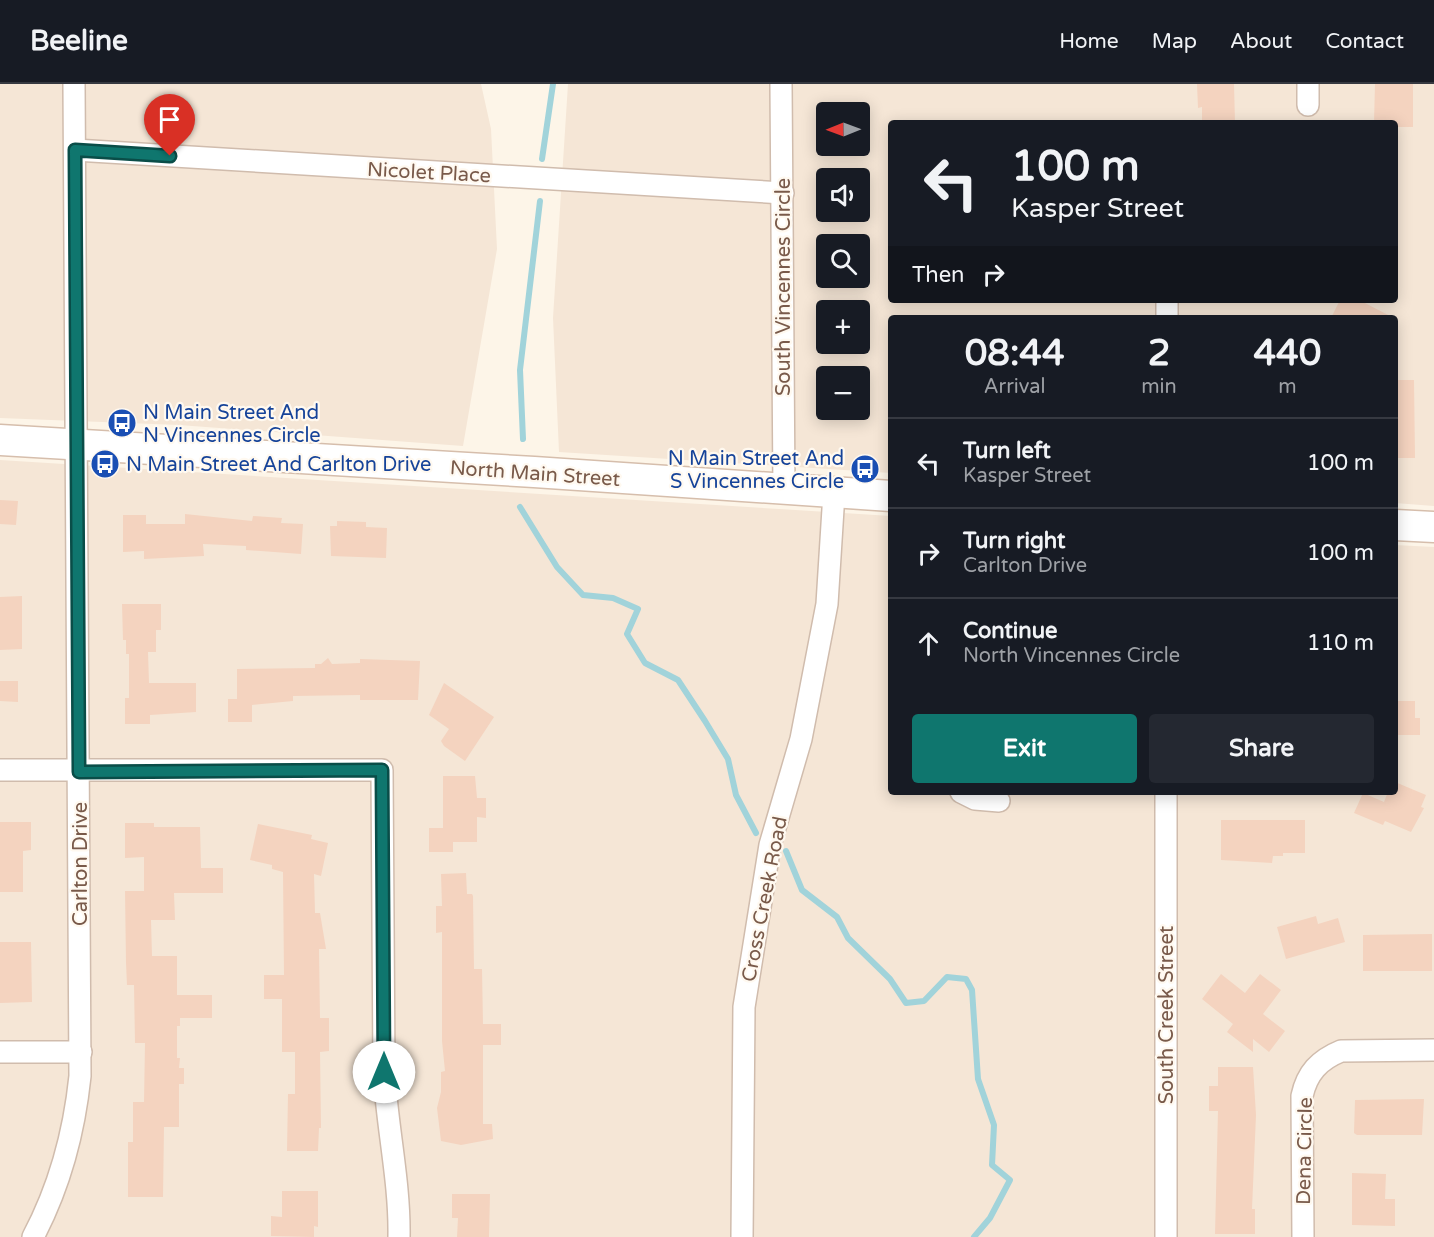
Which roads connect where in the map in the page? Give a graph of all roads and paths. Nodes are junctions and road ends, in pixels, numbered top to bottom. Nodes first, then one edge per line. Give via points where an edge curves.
1 (74, 84) edge
2 (782, 84) edge
3 (1308, 84) edge
4 (1308, 105) dead end
5 (75, 150) junction
6 (783, 193) junction
7 (0, 440) edge
8 (78, 446) junction
9 (784, 490) junction
10 (834, 493) junction
11 (888, 496) edge
12 (1398, 525) edge
13 (1434, 527) edge
14 (0, 770) edge
15 (79, 772) junction
16 (967, 795) edge
17 (1166, 795) edge
18 (999, 801) dead end
19 (1434, 1050) edge
20 (0, 1052) edge
21 (81, 1052) junction
22 (33, 1237) edge
23 (399, 1237) edge
24 (742, 1237) edge
25 (1166, 1237) edge
26 (1303, 1237) edge

1 - 5 street, Carlton Drive
2 - 6 street, South Vincennes Circle
3 - 4 street
5 - 6 street, Nicolet Place
5 - 8 street, Carlton Drive
6 - 9 street, South Vincennes Circle
7 - 8 main road, North Main Street
8 - 9 main road, North Main Street
8 - 15 street, Carlton Drive
9 - 10 main road, North Main Street
10 - 11 main road, North Main Street
10 - 24 street, Cross Creek Road via 827,604 801,739 770,845 744,1007
12 - 13 main road
14 - 15 street
15 - 21 street, Carlton Drive
15 - 23 street via 382,770 384,1072
16 - 18 street
17 - 25 street, South Creek Street
19 - 26 street, Dena Circle via 1341,1051 1314,1068 1302,1096
20 - 21 street
21 - 22 street, Carlton Drive via 71,1139 51,1200

